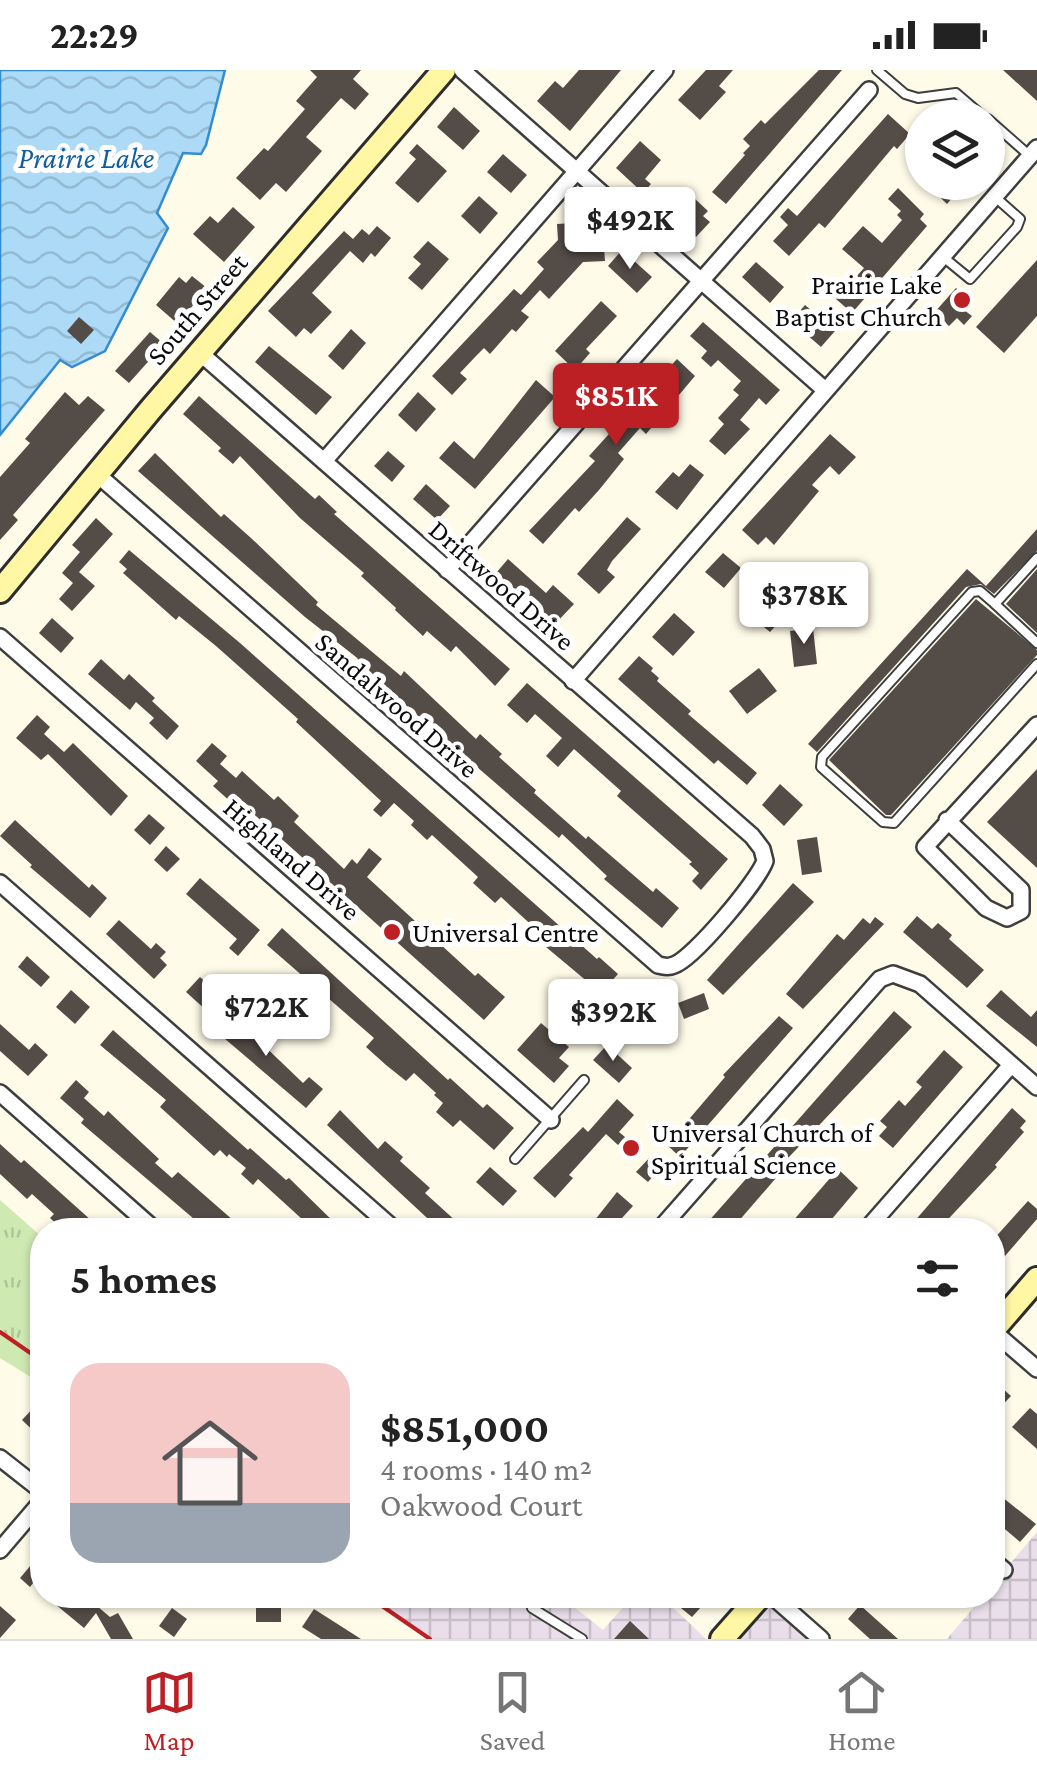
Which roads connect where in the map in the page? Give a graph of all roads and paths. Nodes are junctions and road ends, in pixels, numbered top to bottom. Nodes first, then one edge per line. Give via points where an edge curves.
1 (444, 70) edge
2 (462, 70) edge
3 (664, 70) edge
4 (877, 70) edge
5 (869, 90) dead end
6 (964, 100) edge
7 (1005, 131) edge
8 (1034, 152) edge
9 (577, 171) junction
10 (1005, 184) edge
11 (991, 200) edge
12 (999, 200) edge
13 (942, 256) junction
14 (703, 281) junction
15 (199, 352) junction
16 (825, 390) junction
17 (324, 461) junction
18 (98, 475) junction
19 (1037, 558) edge
20 (447, 570) junction
21 (0, 591) edge
22 (995, 604) junction
23 (0, 637) edge
24 (1037, 643) edge
25 (1037, 664) edge
26 (573, 680) junction
27 (1037, 726) edge
28 (947, 820) junction
29 (765, 861) joint
30 (0, 883) edge
31 (1011, 1064) junction
32 (584, 1080) dead end
33 (1037, 1087) edge
34 (0, 1093) edge
35 (551, 1120) junction
36 (515, 1159) dead end
37 (141, 1218) edge
38 (381, 1218) edge
39 (670, 1218) edge
40 (876, 1218) edge
41 (1037, 1279) edge
42 (1005, 1316) edge
43 (1005, 1342) edge
44 (1037, 1370) edge
45 (0, 1458) edge
46 (30, 1482) edge
47 (30, 1515) edge
48 (0, 1550) edge
49 (532, 1608) dead end
50 (749, 1608) edge
51 (786, 1608) edge
52 (582, 1639) edge
53 (722, 1639) edge
54 (822, 1639) edge

1 - 15 street, South Street
2 - 9 street
3 - 9 street
4 - 6 lane via 904,94 956,93
5 - 14 street
7 - 8 lane
8 - 10 street
9 - 14 street
9 - 17 street
11 - 13 street
12 - 13 lane via 1020,218 1018,228 970,278
13 - 16 street
14 - 16 street
14 - 20 street
15 - 17 street, Driftwood Drive
15 - 18 street, South Street
16 - 26 street
17 - 20 street, Driftwood Drive
18 - 21 street, South Street
18 - 29 street, Sandalwood Drive via 658,964 677,965 690,954
19 - 22 lane
20 - 26 street, Driftwood Drive
22 - 24 lane
22 - 25 lane via 972,592 822,757 821,766 883,822 894,822
23 - 35 street, Highland Drive
26 - 29 street, Driftwood Drive via 752,836
27 - 28 street
28 - 28 street via 925,847 986,908 1007,918 1021,911 1022,890
30 - 38 street
31 - 33 street
31 - 39 street via 920,984 894,974 880,978
31 - 40 street
32 - 35 lane
34 - 37 street
35 - 36 lane
41 - 42 street
43 - 44 street
45 - 46 street
47 - 48 street
49 - 52 lane
50 - 53 street
51 - 54 street

